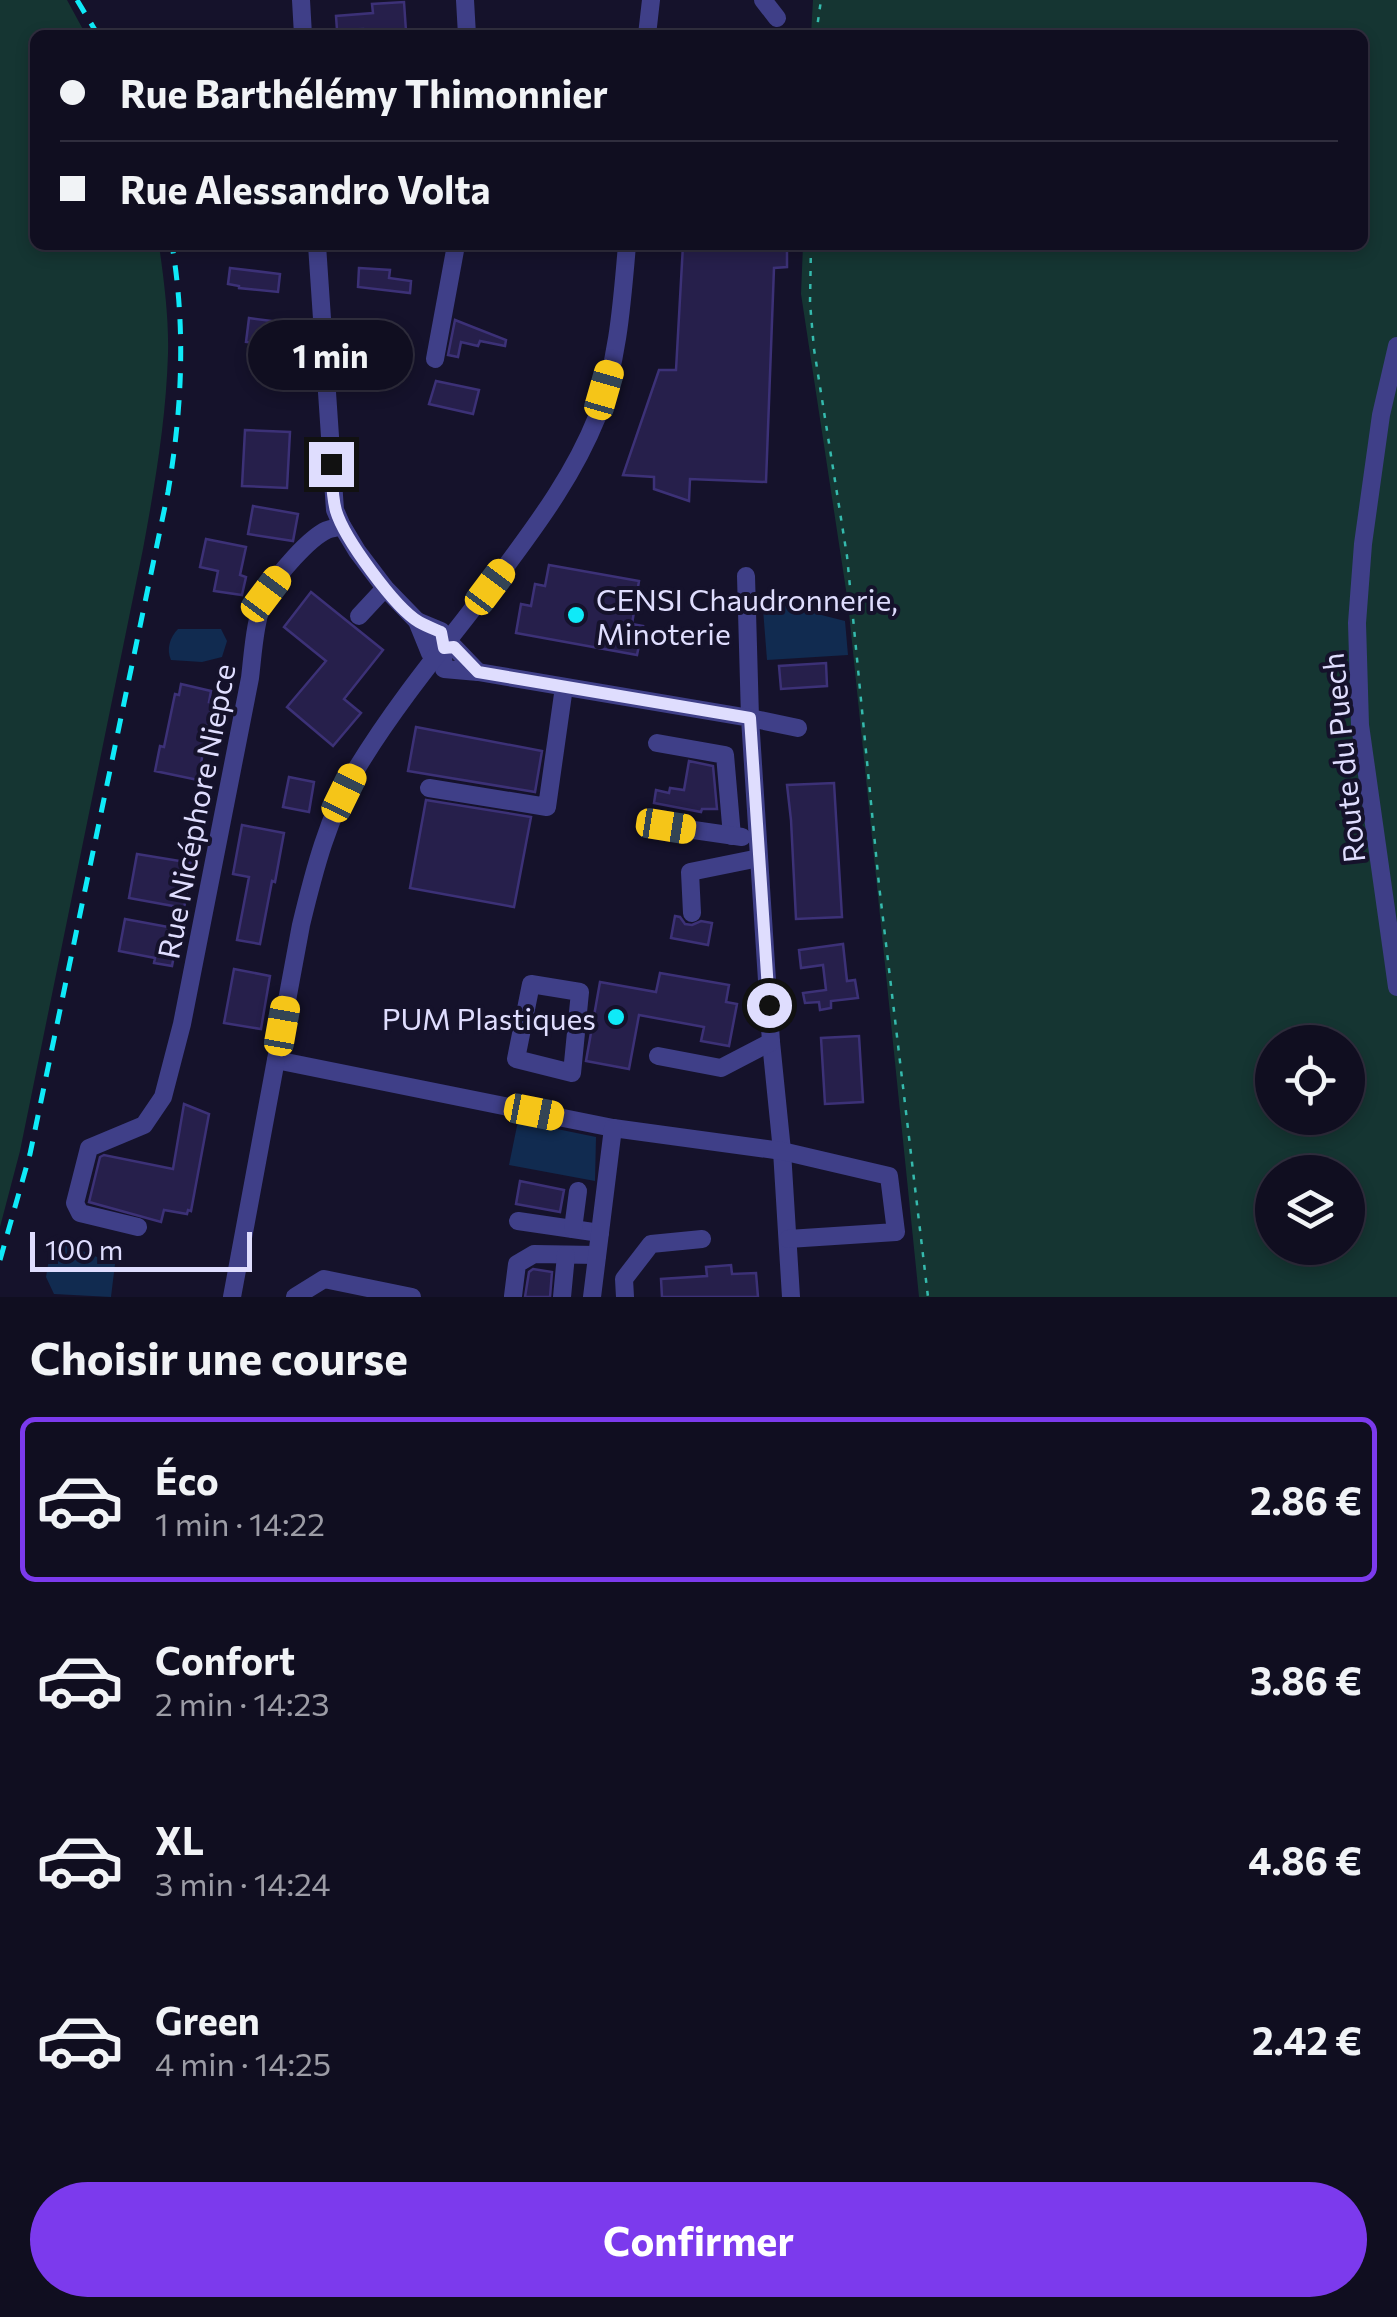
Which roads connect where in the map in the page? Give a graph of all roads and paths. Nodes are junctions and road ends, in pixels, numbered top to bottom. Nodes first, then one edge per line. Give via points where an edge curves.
1 (301, 0) edge
2 (465, 0) edge
3 (652, 0) edge
4 (763, 0) edge
5 (821, 0) edge
6 (778, 18) dead end
7 (303, 30) edge
8 (466, 30) edge
9 (647, 30) edge
10 (817, 30) edge
11 (317, 250) edge
12 (455, 250) edge
13 (627, 250) edge
14 (811, 250) edge
15 (1397, 346) edge
16 (435, 358) dead end
17 (342, 526) junction
18 (746, 576) dead end
19 (384, 588) junction
20 (360, 616) dead end
21 (444, 648) junction
22 (564, 687) junction
23 (750, 718) junction
24 (798, 728) dead end
25 (658, 743) dead end
26 (428, 788) dead end
27 (666, 826) dead end
28 (732, 836) junction
29 (759, 848) junction
30 (692, 913) dead end
31 (1397, 986) edge
32 (771, 1042) junction
33 (658, 1056) dead end
34 (276, 1060) junction
35 (572, 1073) joint
36 (613, 1128) junction
37 (782, 1152) junction
38 (578, 1191) dead end
39 (518, 1222) dead end
40 (138, 1226) dead end
41 (573, 1229) junction
42 (600, 1234) junction
43 (788, 1238) junction
44 (702, 1239) dead end
45 (566, 1255) junction
46 (597, 1255) junction
47 (513, 1296) edge
48 (232, 1297) edge
49 (294, 1297) edge
50 (412, 1297) edge
51 (562, 1297) edge
52 (592, 1297) edge
53 (625, 1297) edge
54 (792, 1297) edge
55 (928, 1297) edge

1 - 7 street
2 - 8 street
3 - 9 street
4 - 6 street
5 - 10 path
11 - 17 street via 333,494
12 - 16 street
13 - 21 street via 612,364 590,432 537,526
14 - 55 path via 814,348 847,556
15 - 31 street, Route du Puech via 1379,433 1357,623 1360,725
17 - 19 street
17 - 40 street, Rue Nicéphore Niepce via 324,531 266,594 162,1097 144,1125 89,1148 75,1203 80,1213
18 - 23 street
19 - 20 street
19 - 21 street via 417,622 430,654
21 - 22 street via 454,647 478,672
21 - 34 street via 356,770 333,816 304,910
22 - 23 street
22 - 26 street via 547,806
23 - 24 street
23 - 29 street
25 - 28 street via 725,755
27 - 28 street
28 - 29 street
29 - 30 street via 690,872
29 - 32 street
32 - 33 street via 721,1068
32 - 37 street
34 - 36 street
34 - 48 street
35 - 35 street via 580,992 530,984 516,1059
36 - 37 street
36 - 42 street
37 - 43 street
37 - 43 street via 889,1176 896,1232
38 - 41 street
39 - 41 street
41 - 42 street
42 - 46 street
43 - 54 street
44 - 53 street via 651,1244 624,1279
45 - 46 street
45 - 47 street via 534,1254 517,1264
45 - 51 street
46 - 52 street
49 - 50 street via 324,1279

